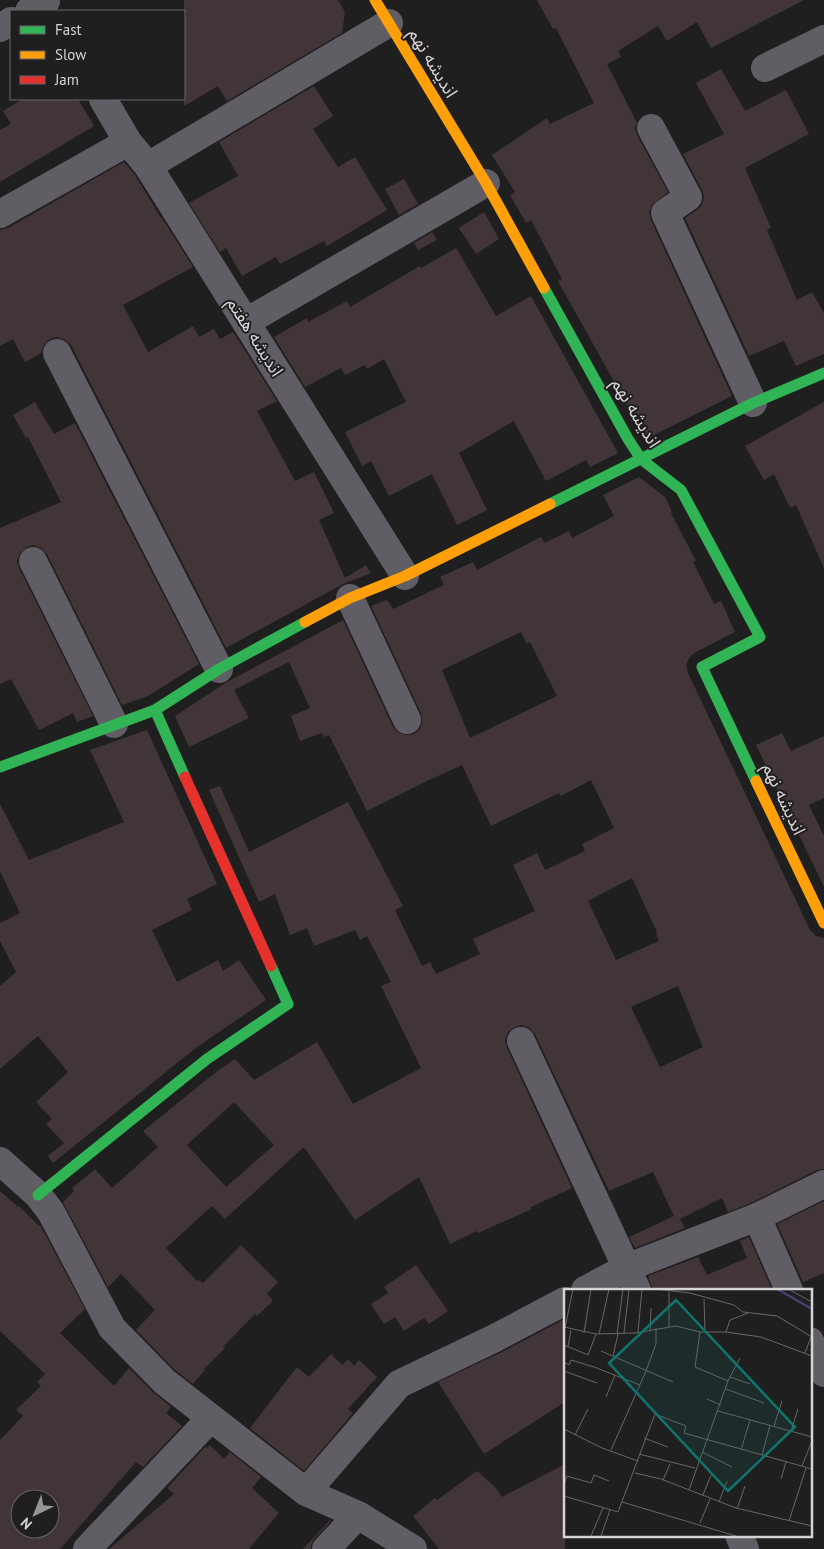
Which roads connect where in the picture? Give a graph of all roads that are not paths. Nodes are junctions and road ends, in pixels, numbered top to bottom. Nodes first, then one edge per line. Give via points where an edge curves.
1 (375, 0) edge
2 (389, 23) junction
3 (824, 39) edge
4 (765, 68) dead end
5 (104, 100) edge
6 (651, 128) dead end
7 (128, 142) junction
8 (148, 166) junction
9 (486, 183) junction
10 (0, 214) edge
11 (246, 322) junction
12 (57, 353) dead end
13 (824, 373) edge
14 (752, 403) junction
15 (641, 459) junction
16 (33, 561) dead end
17 (405, 576) junction
18 (350, 598) junction
19 (219, 669) junction
20 (155, 710) junction
21 (407, 720) dead end
22 (114, 724) junction
23 (0, 767) edge
24 (824, 923) edge
25 (521, 1041) dead end
26 (2, 1167) edge
27 (824, 1184) edge
28 (38, 1195) junction
29 (758, 1217) junction
30 (631, 1279) edge
31 (589, 1289) edge
32 (789, 1289) edge
33 (564, 1301) edge
34 (812, 1346) edge
35 (824, 1373) edge
36 (210, 1419) junction
37 (306, 1492) junction
38 (358, 1514) junction
39 (739, 1536) edge
40 (87, 1549) edge
41 (326, 1549) edge
42 (413, 1549) edge
43 (745, 1549) edge

1 - 2 street, اندیشه نهم
2 - 8 street
2 - 9 street, اندیشه نهم
3 - 4 street
5 - 7 street, اندیشه هفتم
6 - 14 street via 688,197 665,213
7 - 8 street, اندیشه هفتم
7 - 10 street
8 - 11 street, اندیشه هفتم
9 - 11 street
9 - 15 street, اندیشه نهم
11 - 17 street, اندیشه هفتم
12 - 19 street
13 - 14 street
14 - 15 street
15 - 17 street
15 - 24 street, اندیشه نهم via 681,490 760,637 702,666
16 - 22 street
17 - 18 street
18 - 19 street
18 - 21 street
19 - 20 street
20 - 22 street
20 - 28 street via 288,1004 207,1059
22 - 23 street
25 - 30 street
26 - 28 street
27 - 29 street
28 - 36 street via 51,1212 112,1328 165,1382
29 - 30 street
29 - 32 street
30 - 31 street
33 - 37 street via 400,1384
34 - 35 street
36 - 37 street
36 - 40 street
37 - 38 street
38 - 41 street
38 - 42 street
39 - 43 street

